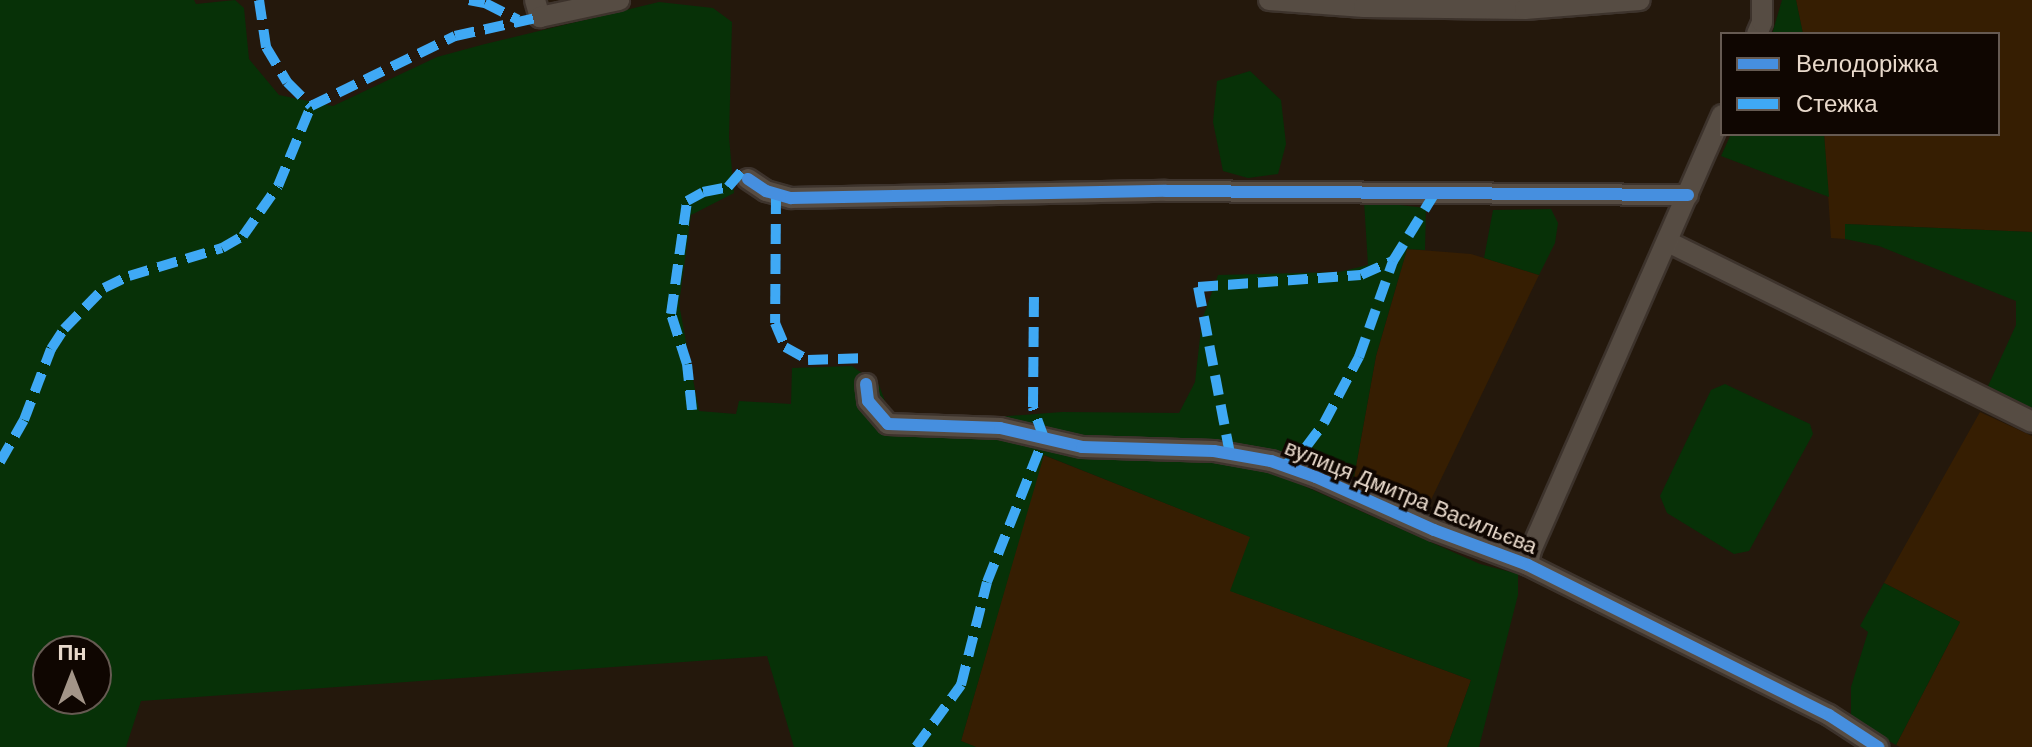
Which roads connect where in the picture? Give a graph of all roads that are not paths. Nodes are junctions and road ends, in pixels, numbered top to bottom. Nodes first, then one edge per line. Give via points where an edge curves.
1 (619, 0) edge
2 (1269, 0) edge
3 (1640, 0) edge
4 (1762, 0) edge
5 (538, 9) edge
6 (1758, 32) edge
7 (1720, 120) edge
8 (748, 179) dead end
9 (1688, 195) junction
10 (1668, 242) junction
11 (866, 384) dead end
12 (2032, 422) edge
13 (1528, 565) junction
14 (1878, 747) edge

1 - 5 street
2 - 3 street via 1525,9
4 - 6 street
7 - 9 street, вулиця Дмитра Васильєва
8 - 9 street via 791,198 1166,191
9 - 10 street, вулиця Дмитра Васильєва
10 - 12 street
10 - 13 street, вулиця Дмитра Васильєва
11 - 13 street, вулиця Дмитра Васильєва via 868,401 888,424 1000,428 1082,447 1214,451 1271,461
13 - 14 street, вулиця Дмитра Васильєва via 1829,715

